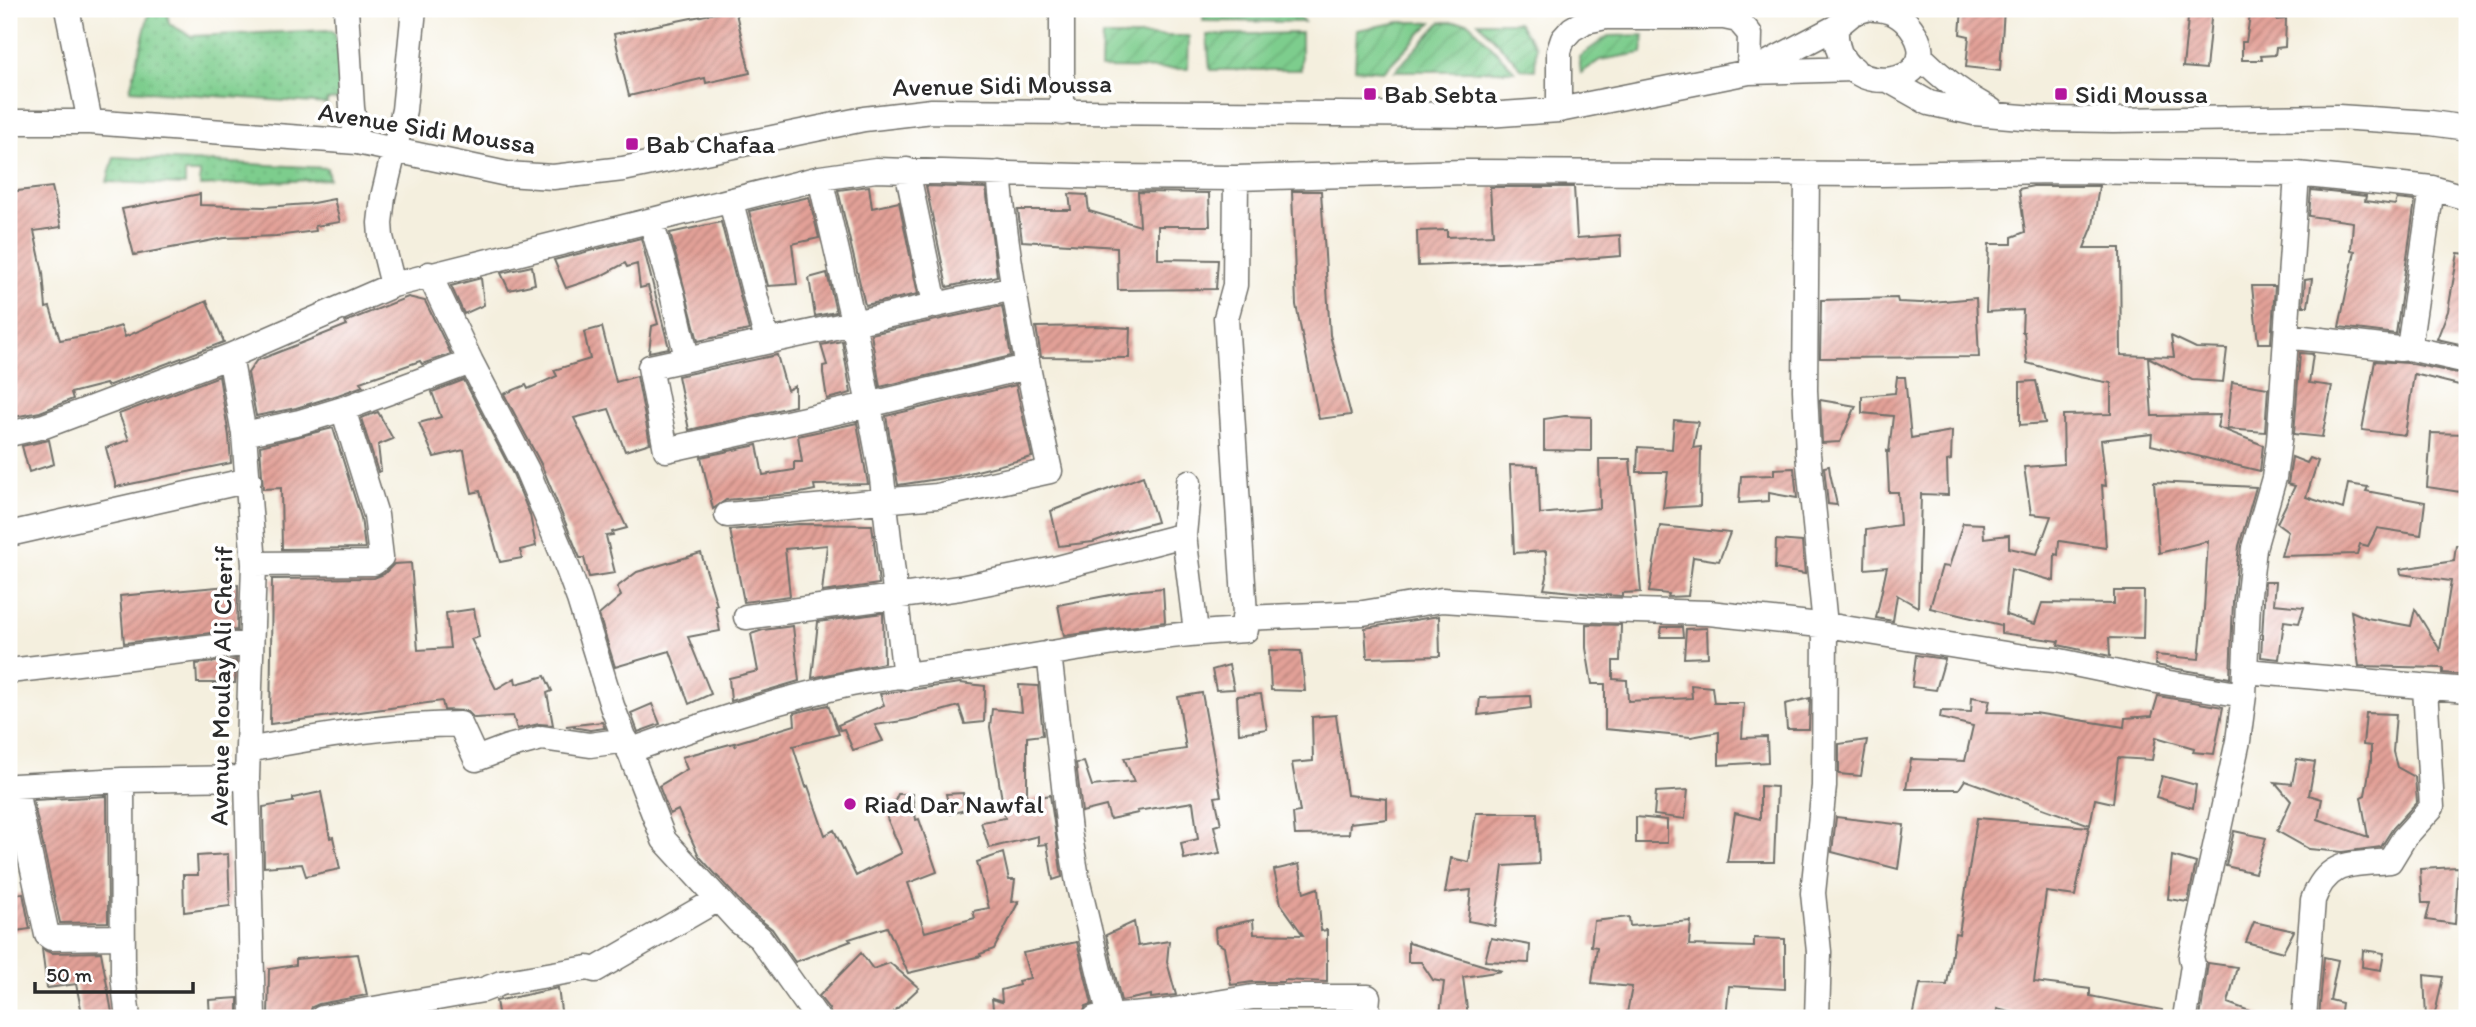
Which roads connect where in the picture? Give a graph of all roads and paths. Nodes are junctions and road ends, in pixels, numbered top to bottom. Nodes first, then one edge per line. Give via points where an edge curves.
1 (67, 9) edge
2 (346, 9) edge
3 (414, 9) edge
4 (1062, 9) edge
5 (1866, 9) edge
6 (1874, 9) edge
7 (1840, 18) edge
8 (1909, 19) edge
9 (1920, 56) junction
10 (1854, 69) junction
11 (1749, 72) junction
12 (1890, 81) junction
13 (1559, 110) junction
14 (1062, 113) junction
15 (1997, 114) junction
16 (9, 122) edge
17 (90, 122) junction
18 (2467, 128) edge
19 (357, 142) junction
20 (395, 152) junction
21 (907, 170) junction
22 (999, 173) junction
23 (1807, 174) junction
24 (2297, 174) junction
25 (820, 178) junction
26 (1236, 178) junction
27 (2432, 188) junction
28 (2467, 198) edge
29 (731, 202) junction
30 (651, 221) junction
31 (429, 274) junction
32 (393, 285) junction
33 (1014, 288) junction
34 (935, 304) junction
35 (853, 321) junction
36 (2286, 336) junction
37 (767, 341) junction
38 (2409, 348) junction
39 (230, 356) junction
40 (687, 358) junction
41 (2467, 361) edge
42 (471, 362) junction
43 (1027, 367) junction
44 (868, 405) junction
45 (343, 409) junction
46 (9, 434) edge
47 (244, 434) junction
48 (249, 480) junction
49 (1189, 482) dead end
50 (884, 502) junction
51 (727, 515) dead end
52 (9, 534) edge
53 (1184, 535) junction
54 (254, 564) junction
55 (894, 597) junction
56 (746, 617) dead end
57 (1244, 618) junction
58 (1825, 625) junction
59 (1196, 632) junction
60 (251, 643) junction
61 (1049, 653) junction
62 (9, 671) edge
63 (905, 677) junction
64 (2245, 683) junction
65 (2425, 688) junction
66 (2467, 690) edge
67 (627, 746) junction
68 (248, 750) junction
69 (247, 778) junction
70 (122, 780) junction
71 (718, 899) junction
72 (122, 937) junction
73 (1102, 1017) edge
74 (128, 1018) edge
75 (253, 1018) edge
76 (322, 1018) edge
77 (817, 1018) edge
78 (1366, 1018) edge
79 (1817, 1018) edge
80 (2185, 1018) edge
81 (2304, 1018) edge

1 - 17 street
2 - 19 street
3 - 20 street
4 - 14 street
5 - 7 street, Avenue Sidi Moussa
6 - 8 street
7 - 10 street via 1835,39 1838,51
7 - 11 street, Avenue Sidi Moussa
8 - 9 street
9 - 12 street via 1909,74
9 - 15 street via 1943,79
10 - 11 street, Avenue Sidi Moussa
10 - 12 street
11 - 13 street, Avenue Sidi Moussa
11 - 13 street via 1750,34 1738,20 1606,17 1586,21 1563,38 1559,51
12 - 15 street via 1952,110
13 - 14 street, Avenue Sidi Moussa via 1487,115
14 - 20 street, Avenue Sidi Moussa via 932,111 864,119 576,176 507,174
15 - 18 street via 2113,120 2338,117
16 - 17 street, Avenue Sidi Moussa
17 - 19 street, Avenue Sidi Moussa
19 - 20 street, Avenue Sidi Moussa
20 - 32 street via 380,223
21 - 22 street
21 - 25 street
21 - 34 street
22 - 26 street
22 - 33 street
23 - 24 street
23 - 26 street via 1455,172
23 - 58 street via 1805,390
24 - 27 street
24 - 36 street
25 - 29 street
25 - 35 street
26 - 57 street via 1235,285 1226,318
27 - 28 street
27 - 38 street
29 - 30 street
29 - 37 street
30 - 31 street
30 - 40 street
31 - 32 street
31 - 42 street
32 - 39 street
33 - 34 street
33 - 43 street
34 - 35 street
35 - 37 street
35 - 44 street
36 - 38 street
36 - 64 street via 2274,478 2253,548
37 - 40 street
38 - 41 street
39 - 46 street via 44,426
39 - 47 street, Avenue Moulay Ali Cherif
40 - 44 street via 650,367 666,450
42 - 45 street
42 - 67 street via 527,470 562,553
43 - 44 street
43 - 50 street via 1050,471 948,494
44 - 50 street
45 - 47 street
45 - 54 street via 376,515 381,557 374,563
47 - 48 street, Avenue Moulay Ali Cherif
48 - 52 street
48 - 54 street, Avenue Moulay Ali Cherif
49 - 53 street
50 - 51 street
50 - 55 street
53 - 55 street via 1050,570
53 - 59 street
54 - 60 street, Avenue Moulay Ali Cherif
55 - 56 street
55 - 63 street
57 - 58 street via 1363,613 1442,600 1709,613
57 - 59 street via 1245,630
58 - 64 street via 2055,660 2169,684
58 - 79 street via 1824,786 1813,893 1819,952
59 - 61 street
60 - 62 street
60 - 68 street, Avenue Moulay Ali Cherif
61 - 63 street
61 - 73 street via 1069,831
63 - 67 street via 845,685
64 - 65 street
64 - 80 street via 2238,741 2191,957
65 - 66 street
65 - 81 street via 2432,807 2390,861 2341,867 2320,883 2314,900
67 - 68 street via 542,738 476,759 460,724 315,736
67 - 71 street via 664,840
68 - 69 street, Avenue Moulay Ali Cherif
69 - 70 street
69 - 75 street, Avenue Moulay Ali Cherif
70 - 72 street
70 - 72 street via 15,786 47,935
71 - 76 street via 595,970
71 - 77 street via 760,938
72 - 74 street
73 - 78 street via 1293,995 1368,997

